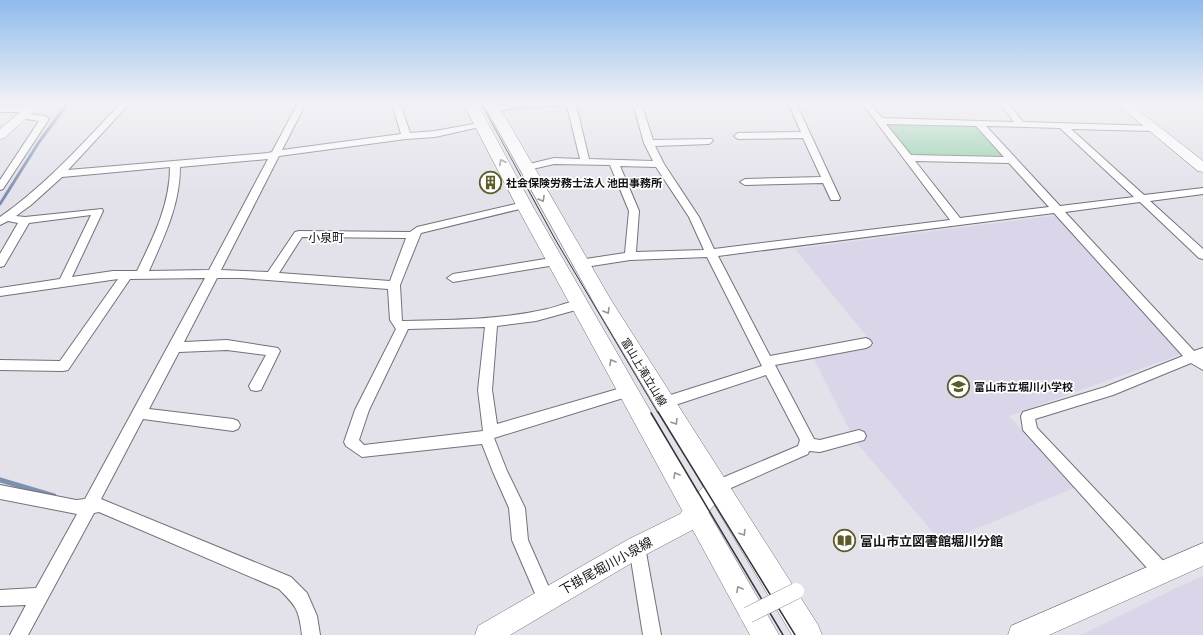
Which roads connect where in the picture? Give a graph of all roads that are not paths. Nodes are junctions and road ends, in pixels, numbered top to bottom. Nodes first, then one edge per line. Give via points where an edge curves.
1 (36, 133) edge
2 (98, 133) edge
3 (286, 133) edge
4 (405, 133) edge
5 (438, 133) edge
6 (496, 133) edge
7 (501, 133) edge
8 (578, 133) edge
9 (646, 133) edge
10 (889, 133) edge
11 (987, 133) edge
12 (1070, 133) edge
13 (1159, 133) edge
14 (806, 135) joint
15 (406, 136) junction
16 (738, 136) dead end
17 (709, 141) dead end
18 (649, 143) junction
19 (275, 154) junction
20 (909, 158) junction
21 (1011, 160) junction
22 (584, 162) junction
23 (614, 163) junction
24 (659, 164) junction
25 (174, 165) junction
26 (524, 168) junction
27 (1203, 168) edge
28 (59, 174) junction
29 (827, 180) junction
30 (745, 182) dead end
31 (0, 187) edge
32 (1203, 191) edge
33 (835, 198) dead end
34 (1141, 198) junction
35 (524, 205) junction
36 (1056, 209) junction
37 (3, 220) edge
38 (25, 220) junction
39 (958, 223) junction
40 (413, 235) junction
41 (711, 253) junction
42 (1203, 255) edge
43 (630, 256) junction
44 (0, 263) edge
45 (545, 263) dead end
46 (579, 264) junction
47 (214, 274) junction
48 (126, 275) junction
49 (141, 275) junction
50 (271, 276) junction
51 (454, 278) dead end
52 (64, 282) junction
53 (394, 285) junction
54 (0, 292) edge
55 (579, 305) junction
56 (491, 322) junction
57 (404, 325) junction
58 (866, 344) dead end
59 (175, 347) junction
60 (1199, 358) edge
61 (0, 365) edge
62 (768, 365) junction
63 (256, 386) dead end
64 (628, 391) junction
65 (663, 403) junction
66 (139, 413) junction
67 (233, 425) dead end
68 (489, 435) junction
69 (859, 436) dead end
70 (805, 445) junction
71 (715, 488) junction
72 (0, 492) edge
73 (88, 506) junction
74 (697, 511) junction
75 (637, 547) junction
76 (1203, 554) edge
77 (1163, 574) junction
78 (796, 591) dead end
79 (40, 596) junction
80 (0, 598) edge
81 (546, 599) junction
82 (748, 615) dead end
83 (512, 628) edge
84 (19, 635) edge
85 (311, 635) edge
86 (487, 635) edge
87 (652, 635) edge
88 (765, 635) edge
89 (808, 635) edge
90 (1020, 635) edge

1 - 31 street
2 - 28 street
3 - 19 street
4 - 15 street
5 - 15 street
35 -> 6 main road, 富山上滝立山線
7 - 26 main road, 富山上滝立山線
8 - 22 street
9 - 18 street
10 - 20 street
11 - 21 street
12 - 34 street
13 - 27 street
14 - 16 street
14 - 29 street
15 - 19 street
17 - 18 street
18 - 24 street
19 - 25 street
19 - 47 street
20 - 21 street
20 - 39 street
21 - 36 street
22 - 23 street
22 - 26 street via 554,162
23 - 24 street
23 - 43 street via 634,211
24 - 41 street via 694,217
25 - 28 street
25 - 49 street via 176,180 167,218
26 -> 46 main road, 富山上滝立山線
28 - 37 street via 28,203
29 - 30 street
29 - 33 street
32 - 34 street
34 - 36 street
34 - 42 street
35 - 40 street via 417,230
35 - 55 main road, 富山上滝立山線
36 - 39 street
36 - 60 street
37 - 38 street
38 - 44 street
38 - 52 street via 98,211
39 - 41 street
40 - 50 street via 298,234
40 - 53 street
41 - 43 street
41 - 62 street
43 - 46 street
45 - 51 street
46 -> 65 main road, 富山上滝立山線
47 - 49 street
47 - 50 street
47 - 59 street
48 - 49 street
48 - 52 street
48 - 61 street via 63,366
50 - 53 street
52 - 54 street
53 - 57 street via 396,320 399,325
55 - 56 street via 530,318
64 -> 55 main road, 富山上滝立山線
56 - 57 street
56 - 68 street via 485,390
57 - 68 street via 362,410 351,442 362,451
58 - 62 street
59 - 63 street via 227,345 274,351
59 - 66 street
60 - 77 street via 1108,391 1028,416 1030,430
62 - 65 street
62 - 70 street via 807,440
64 - 68 street
74 -> 64 main road, 富山上滝立山線
65 -> 71 main road, 富山上滝立山線
66 - 67 street
66 - 73 street
68 - 81 street via 500,472 517,508 520,540
69 - 70 street via 820,446
70 - 71 street via 803,450
71 - 74 street, 下掛尾堀川小泉線
71 -> 89 main road, 富山上滝立山線
72 - 73 street via 76,507
73 - 79 street
73 - 85 street via 100,505 285,583 301,599 308,616
74 - 75 street, 下掛尾堀川小泉線 via 688,521
88 -> 74 main road, 富山上滝立山線
75 - 81 street, 下掛尾堀川小泉線
75 - 87 street
76 - 77 street
77 - 90 street
78 - 82 street, bridge
79 - 80 street
79 - 84 street
81 - 83 street, 下掛尾堀川小泉線
83 - 86 street, 下掛尾堀川小泉線

